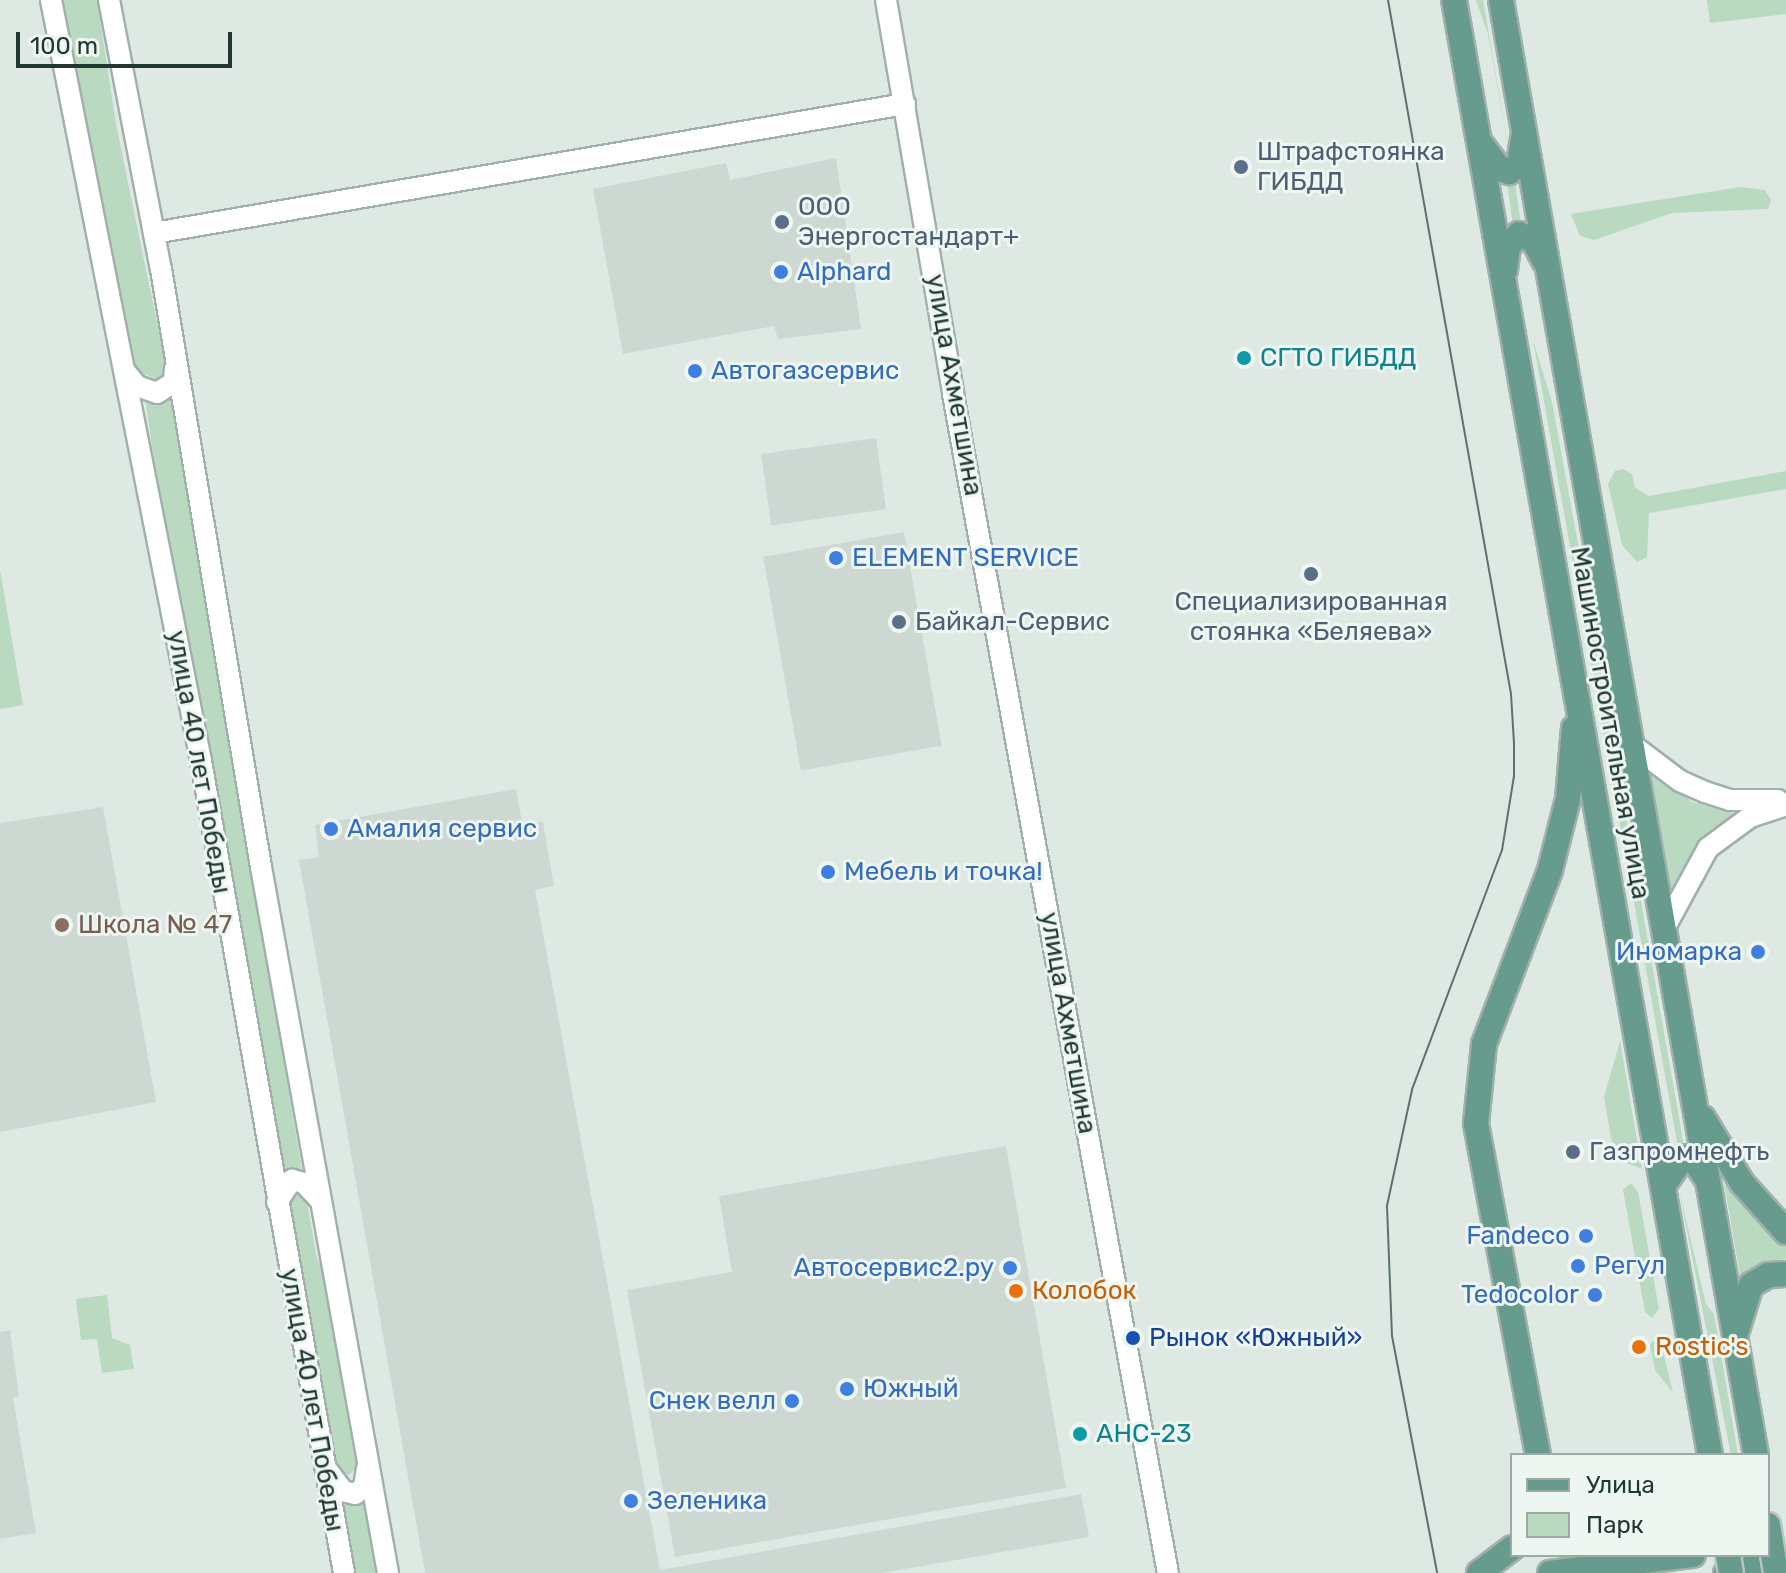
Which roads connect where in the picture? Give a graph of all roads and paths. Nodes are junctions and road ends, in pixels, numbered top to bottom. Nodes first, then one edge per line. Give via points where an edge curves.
1 (109, 0) edge
2 (886, 0) edge
3 (1454, 0) edge
4 (1501, 0) edge
5 (53, 3) edge
6 (905, 104) junction
7 (1524, 132) junction
8 (1479, 142) junction
9 (154, 233) junction
10 (1549, 271) junction
11 (1503, 278) junction
12 (174, 358) junction
13 (124, 370) junction
14 (1576, 694) junction
15 (1631, 744) junction
16 (1786, 802) edge
17 (1664, 929) junction
18 (1694, 1100) junction
19 (1707, 1179) junction
20 (1663, 1186) junction
21 (321, 1201) junction
22 (277, 1202) junction
23 (1786, 1232) edge
24 (1786, 1274) edge
25 (1735, 1337) junction
26 (1538, 1453) edge
27 (1710, 1453) edge
28 (1756, 1453) edge
29 (369, 1459) junction
30 (323, 1465) junction
31 (1770, 1537) edge
32 (1510, 1550) edge
33 (1677, 1557) edge
34 (1786, 1562) edge
35 (344, 1573) edge
36 (388, 1573) edge
37 (1168, 1573) edge
38 (1479, 1573) edge
39 (1550, 1573) edge
40 (1728, 1573) edge
41 (1776, 1573) edge

1 - 9 street, улица 40 лет Победы
2 - 6 street, улица Ахметшина
3 - 8 main road, Машиностроительная улица
4 - 7 main road, Машиностроительная улица
5 - 13 street, улица 40 лет Победы
6 - 9 street
6 - 37 street, улица Ахметшина
7 - 8 main road via 1519,164 1509,172 1499,168
7 - 10 main road, Машиностроительная улица
8 - 11 main road, Машиностроительная улица
9 - 12 street, улица 40 лет Победы
10 - 11 main road via 1534,241 1519,234 1508,247
10 - 15 main road, Машиностроительная улица
11 - 14 main road, Машиностроительная улица
12 - 13 street via 174,382 157,393 137,386
12 - 21 street, улица 40 лет Победы
13 - 22 street, улица 40 лет Победы via 201,761
14 - 20 main road, Машиностроительная улица
14 - 26 main road via 1568,799 1550,870 1484,1044 1476,1123
15 - 16 street via 1680,781 1705,792 1730,800
15 - 17 main road, Машиностроительная улица
16 - 17 street via 1750,817 1708,848
17 - 18 main road, Машиностроительная улица
18 - 19 main road, Машиностроительная улица
18 - 23 main road via 1742,1183
19 - 20 main road via 1693,1159 1683,1157
19 - 25 main road, Машиностроительная улица
20 - 27 main road, Машиностроительная улица
21 - 22 street via 304,1183 292,1180
21 - 29 street, улица 40 лет Победы
22 - 30 street, улица 40 лет Победы
24 - 25 main road via 1768,1275 1751,1285
25 - 28 main road, Машиностроительная улица
29 - 30 street via 364,1487 355,1494 343,1491
29 - 36 street, улица 40 лет Победы
30 - 35 street, улица 40 лет Победы
31 - 41 main road, bridge
32 - 38 main road
33 - 39 main road
34 - 40 main road

